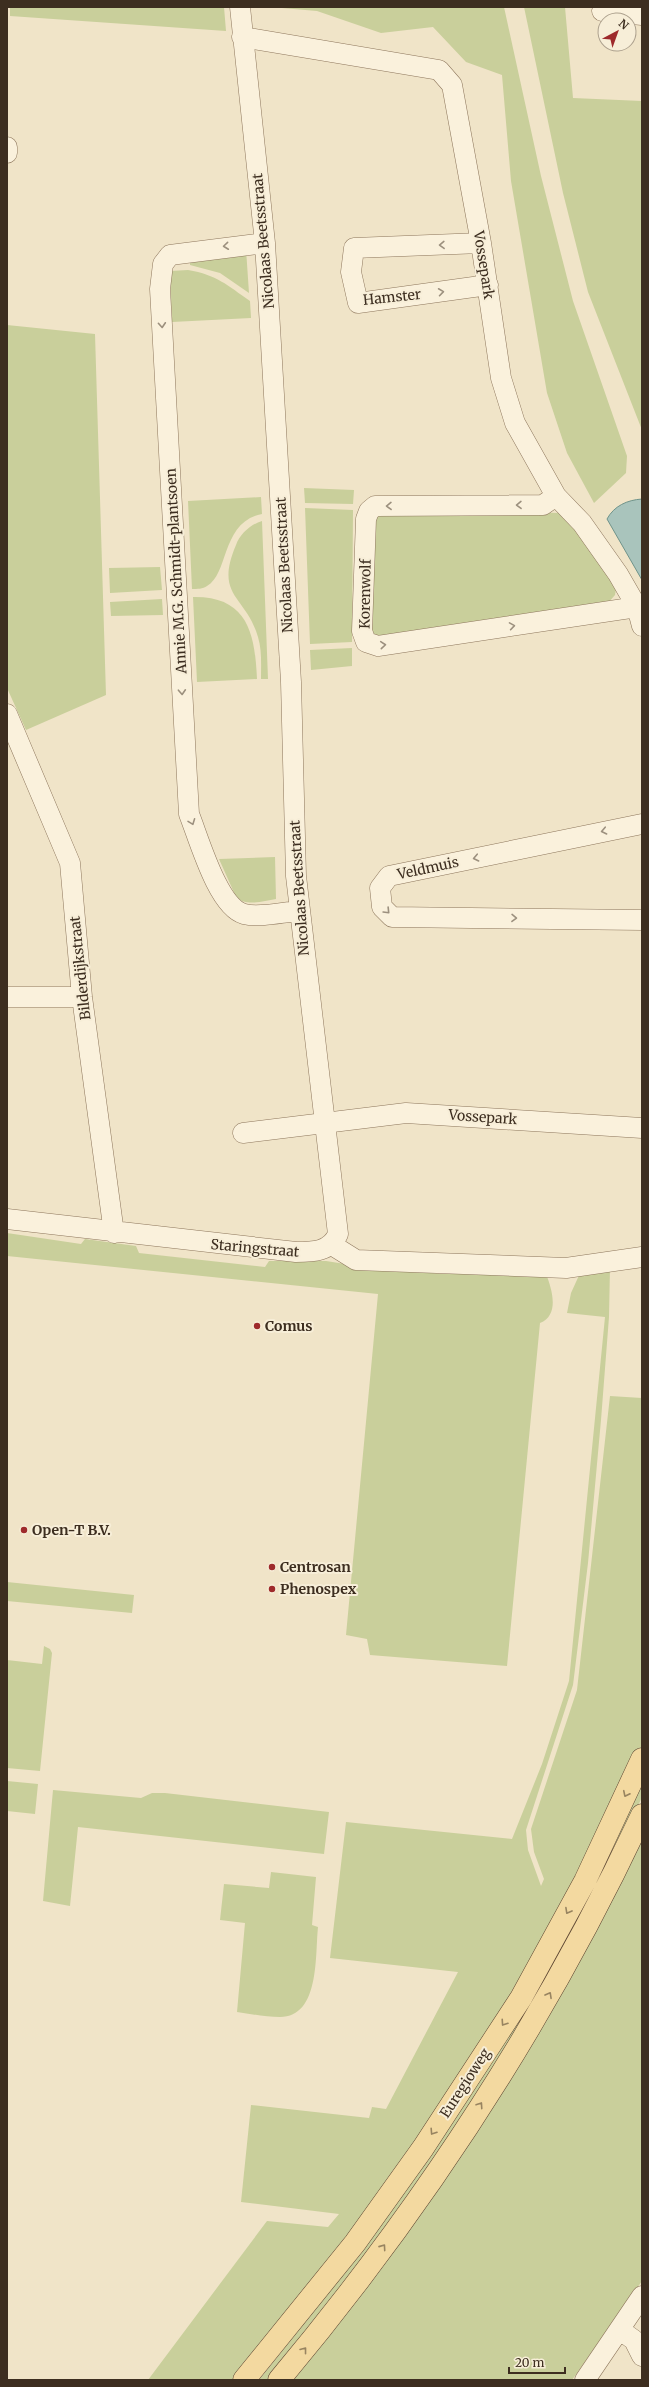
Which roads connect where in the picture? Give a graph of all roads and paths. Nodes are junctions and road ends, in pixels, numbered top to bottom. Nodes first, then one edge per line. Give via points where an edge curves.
1 (240, 7) edge
2 (602, 11) dead end
3 (642, 15) edge
4 (242, 37) junction
5 (7, 147) edge
6 (7, 153) edge
7 (265, 243) junction
8 (481, 243) junction
9 (488, 286) junction
10 (556, 496) junction
11 (639, 616) edge
12 (7, 714) edge
13 (642, 824) edge
14 (299, 911) junction
15 (642, 920) edge
16 (7, 996) edge
17 (82, 997) junction
18 (324, 1122) junction
19 (642, 1128) edge
20 (243, 1133) dead end
21 (7, 1219) edge
22 (114, 1233) junction
23 (332, 1245) junction
24 (642, 1257) edge
25 (642, 1759) edge
26 (642, 1815) edge
27 (642, 2296) edge
28 (620, 2330) junction
29 (642, 2356) edge
30 (244, 2380) edge
31 (279, 2380) edge
32 (585, 2380) edge

1 - 4 street, Nicolaas Beetsstraat
2 - 3 street
4 - 7 street, Nicolaas Beetsstraat
4 - 8 street, Vossepark via 439,70 452,86
5 - 6 street
7 - 14 street, Nicolaas Beetsstraat via 291,682
7 -> 14 street, Annie M.G. Schmidt-plantsoen via 170,255 163,264 160,289 189,814 222,893 232,907 248,914
8 - 9 street, Vossepark
8 -> 9 street, Hamster via 354,248 351,272 358,303
9 - 10 street, Vossepark via 501,378 515,424
10 - 11 street, Vossepark via 596,542 618,574
10 -> 11 street, Korenwolf via 543,504 375,506 369,511 366,519 362,631 366,642 378,646
12 - 17 street, Bilderdijkstraat via 70,863
13 -> 15 street, Veldmuis via 389,876 380,888 382,907 392,917
14 - 18 street, Nicolaas Beetsstraat
16 - 17 street
17 - 22 street, Bilderdijkstraat
18 - 19 street, Vossepark via 406,1113
18 - 20 street
18 - 23 street, Nicolaas Beetsstraat via 338,1229
21 - 22 street, Staringstraat
22 - 23 street, Staringstraat via 296,1252 317,1251
23 - 24 street via 356,1260 566,1268
25 -> 30 main road, Euregioweg via 585,1881 521,1998 423,2148 356,2243
31 -> 26 main road, Euregioweg via 375,2258 492,2087 543,2006 600,1902
27 - 28 street
28 - 29 street via 634,2340
28 - 32 street

